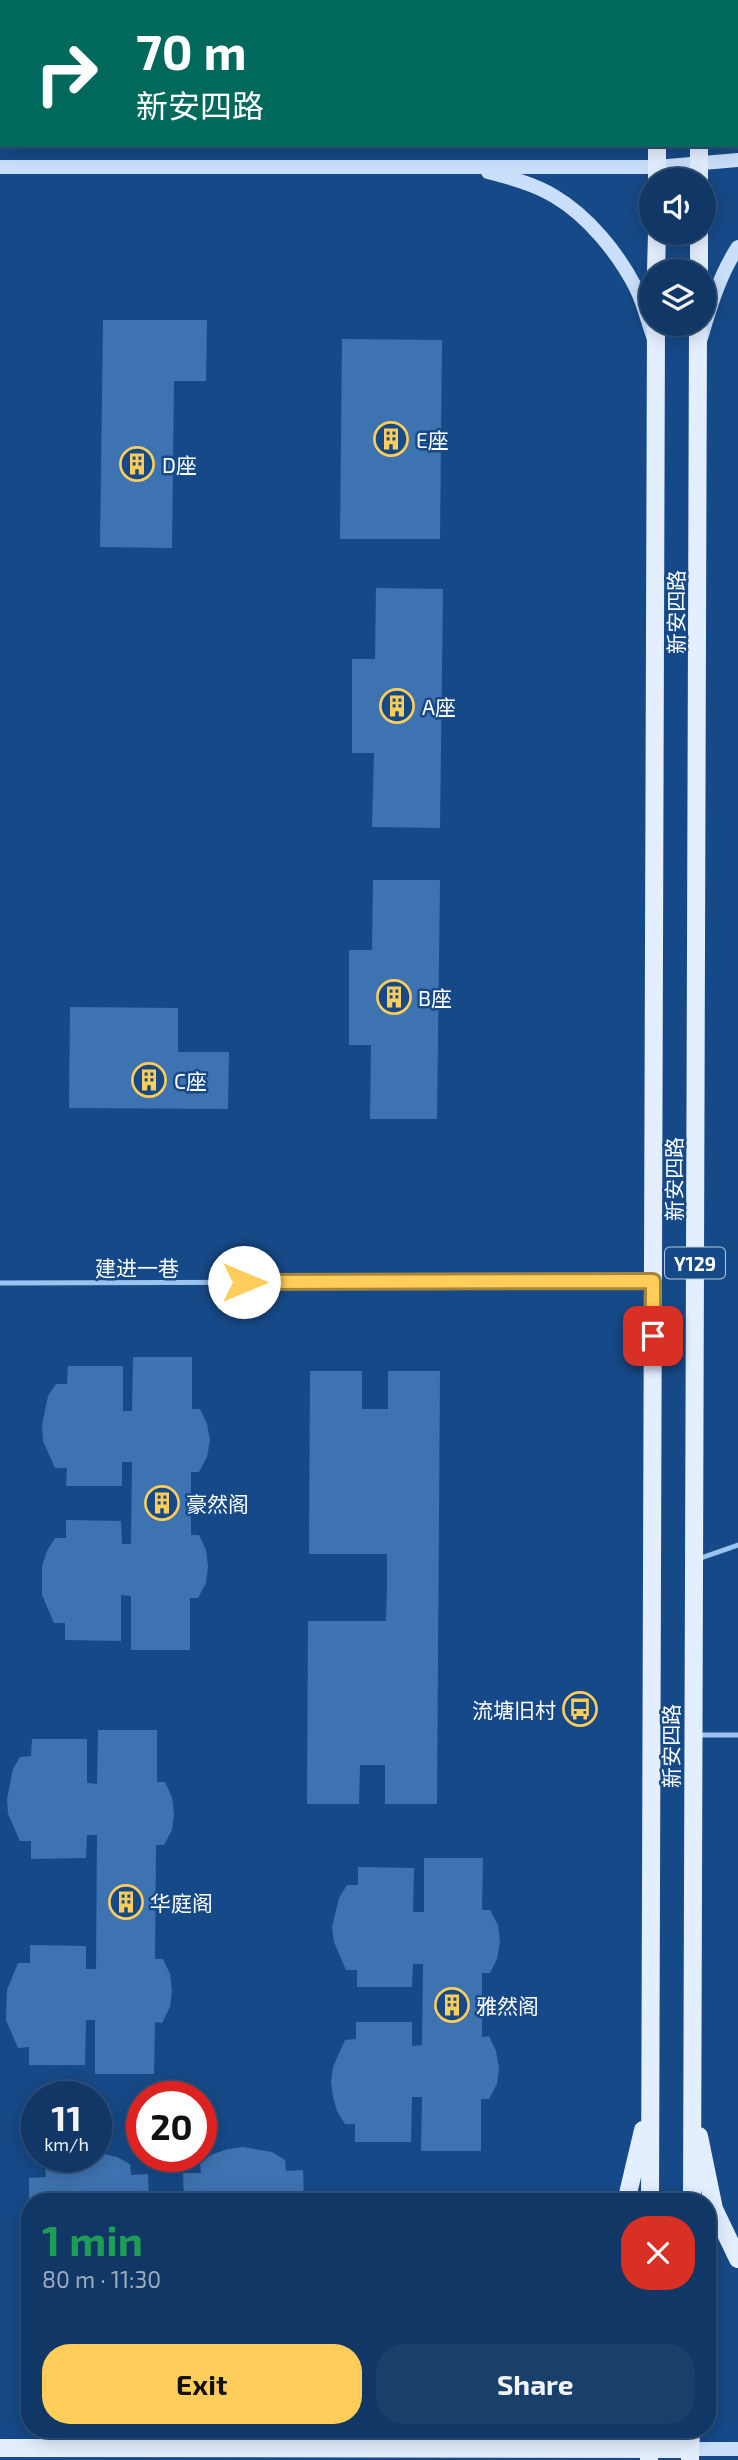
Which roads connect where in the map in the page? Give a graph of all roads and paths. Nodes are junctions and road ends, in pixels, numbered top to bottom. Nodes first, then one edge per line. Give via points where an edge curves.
1 (657, 147) edge
2 (699, 159) edge
3 (738, 160) edge
4 (0, 167) edge
5 (473, 167) junction
6 (657, 168) edge
7 (674, 168) edge
8 (639, 173) edge
9 (738, 247) edge
10 (656, 336) edge
11 (698, 336) edge
12 (656, 346) junction
13 (698, 346) junction
14 (653, 1281) junction
15 (0, 1283) edge
16 (738, 1545) edge
17 (694, 1560) junction
18 (693, 1735) junction
19 (738, 1735) edge
20 (650, 2100) junction
21 (692, 2101) junction
22 (627, 2193) edge
23 (650, 2193) edge
24 (692, 2193) edge
25 (711, 2193) edge
26 (716, 2213) edge
27 (738, 2259) edge
28 (333, 2438) edge
29 (0, 2448) edge
30 (280, 2448) junction
31 (738, 2449) edge
32 (649, 2454) edge
33 (690, 2455) edge

1 - 6 main road
2 - 3 main road
2 - 7 main road
4 - 5 main road
5 - 8 main road
5 - 12 main road via 526,183 555,197 583,219 607,243 636,289
9 - 13 main road
10 - 12 main road, 新安四路 / Y129
11 - 13 main road, 新安四路 / Y129
12 - 14 main road, 新安四路 / Y129
13 - 17 main road, 新安四路 / Y129
14 - 15 lane, 建进一巷
14 - 20 main road, 新安四路 / Y129
16 - 17 lane
17 - 18 main road, 新安四路 / Y129
18 - 19 lane
18 - 21 main road, 新安四路 / Y129
20 - 22 main road
20 - 23 main road, 新安四路 / Y129
21 - 24 main road, 新安四路 / Y129
21 - 25 main road
26 - 27 main road
28 - 30 main road
29 - 30 main road
30 - 32 main road
31 - 33 main road
32 - 33 main road

